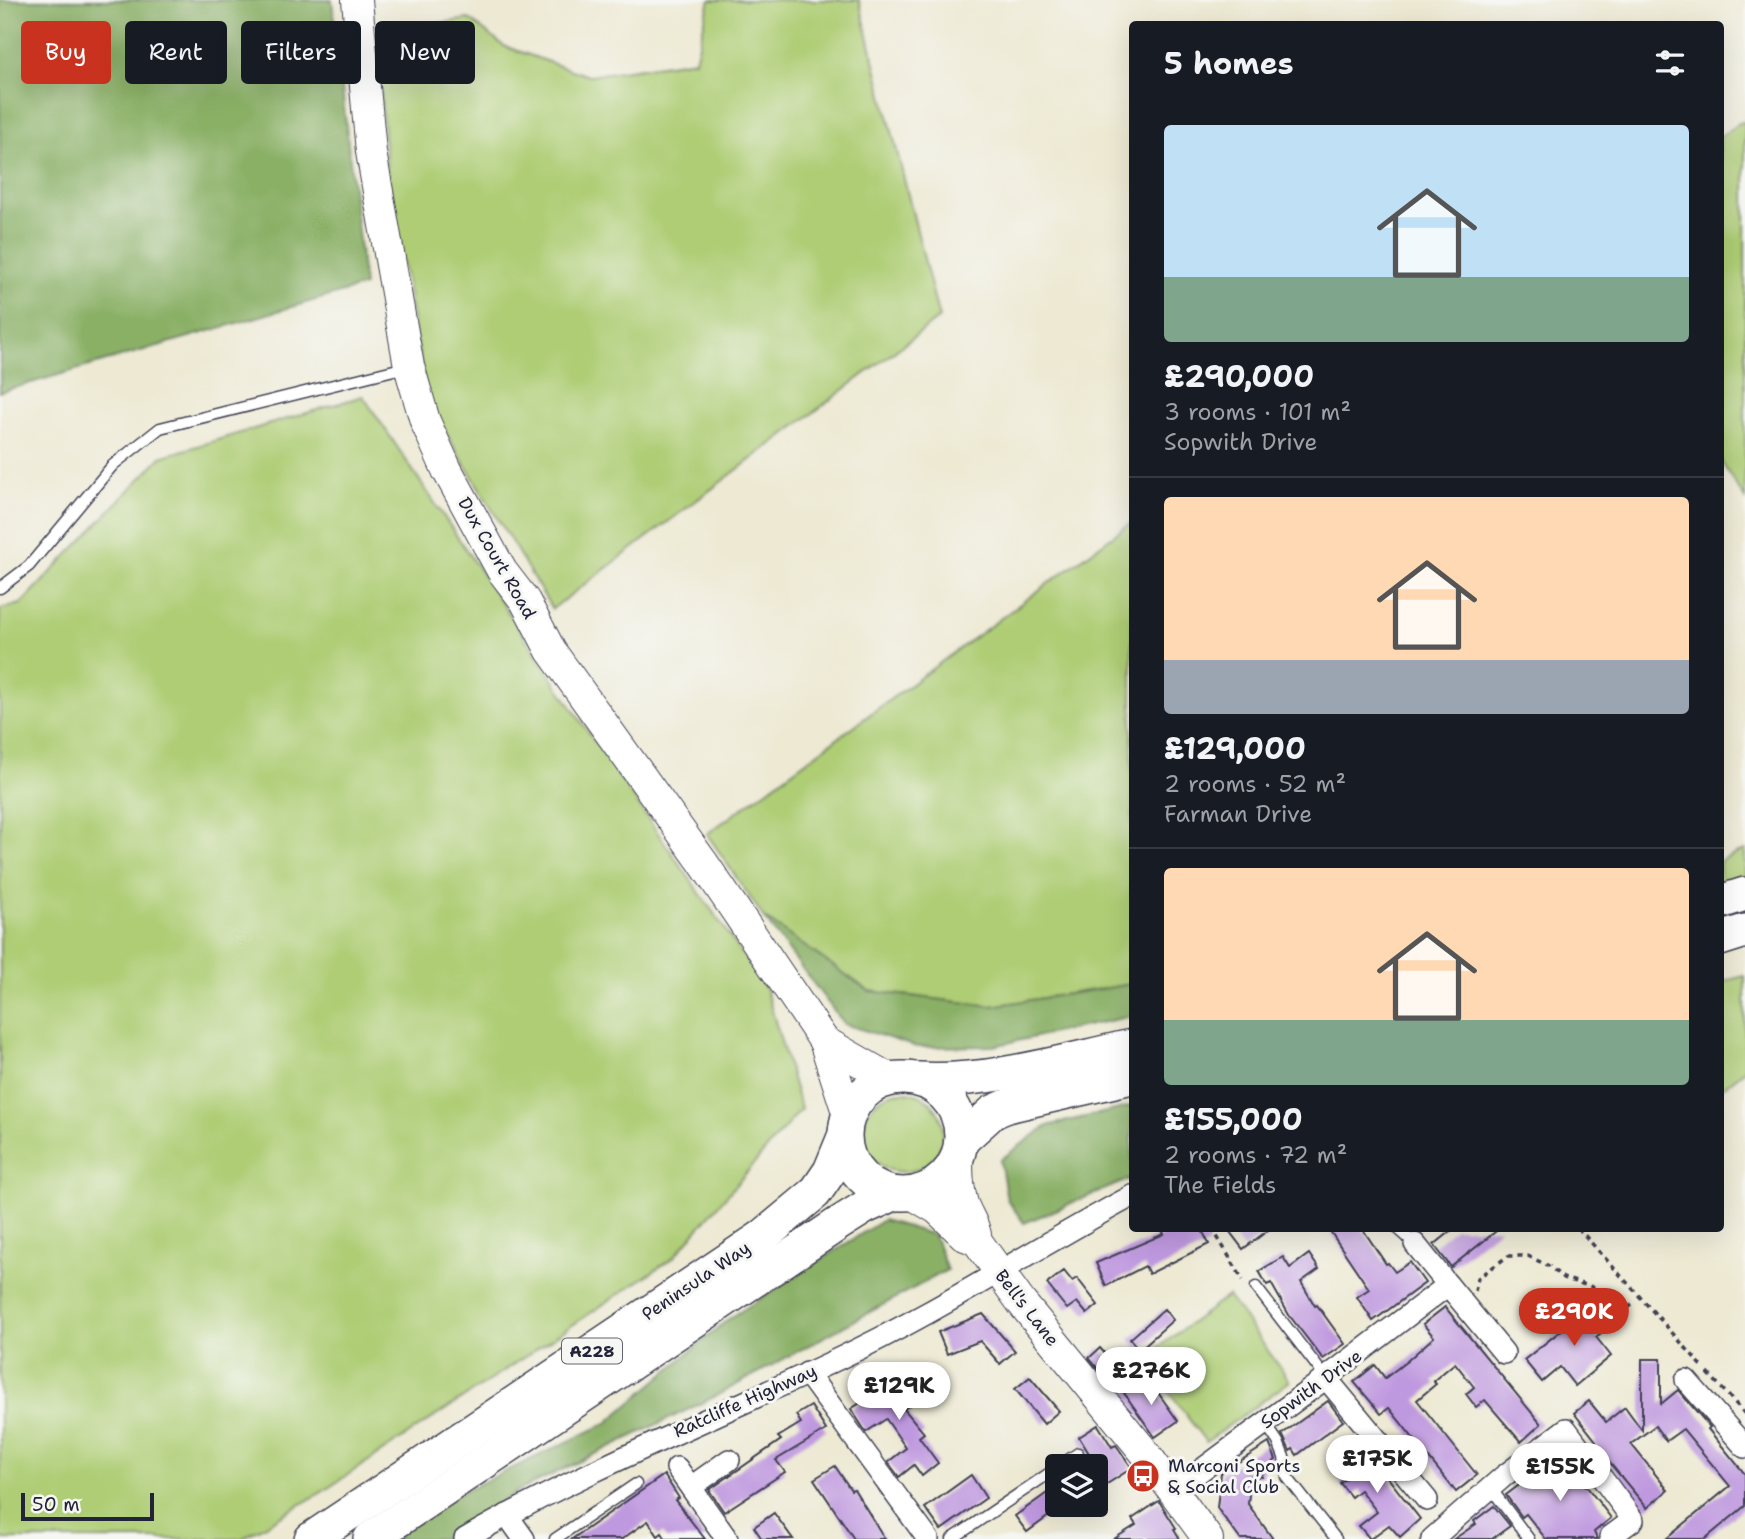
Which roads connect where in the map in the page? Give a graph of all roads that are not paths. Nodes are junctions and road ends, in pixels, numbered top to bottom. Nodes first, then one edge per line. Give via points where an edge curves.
1 (356, 0) edge
2 (409, 366) junction
3 (0, 588) edge
4 (1745, 894) edge
5 (1724, 901) edge
6 (1745, 931) edge
7 (1724, 938) edge
8 (824, 1041) junction
9 (1129, 1047) edge
10 (1129, 1078) edge
11 (901, 1079) junction
12 (846, 1126) junction
13 (960, 1147) junction
14 (902, 1194) junction
15 (1129, 1198) edge
16 (1402, 1232) edge
17 (977, 1241) junction
18 (1415, 1244) joint
19 (998, 1271) junction
20 (1448, 1285) junction
21 (1256, 1287) road end
22 (1504, 1353) dead end
23 (807, 1373) junction
24 (1326, 1378) junction
25 (1686, 1380) dead end
26 (1265, 1423) junction
27 (1745, 1447) edge
28 (729, 1460) dead end
29 (677, 1468) dead end
30 (1045, 1476) edge
31 (636, 1483) dead end
32 (691, 1486) junction
33 (1490, 1487) junction
34 (1173, 1491) junction
35 (1427, 1500) dead end
36 (507, 1515) junction
37 (311, 1539) edge
38 (370, 1539) edge
39 (465, 1539) edge
40 (524, 1539) edge
41 (555, 1539) edge
42 (727, 1539) edge
43 (928, 1539) edge
44 (953, 1539) edge
45 (1208, 1539) edge
46 (1336, 1539) edge
47 (1432, 1539) edge
48 (1529, 1539) edge
49 (1611, 1539) edge

1 - 2 street, Dux Court Road via 371,152
2 - 3 lane via 160,428 113,465 29,566
2 - 8 street, Dux Court Road via 425,421 447,470 540,634
4 - 5 main road
6 - 7 main road
8 - 11 street, Dux Court Road
8 - 12 street, Dux Court Road
9 - 11 main road via 982,1078
10 - 13 main road via 992,1112
11 - 12 main road via 874,1084 861,1095
11 - 13 main road via 940,1090 959,1120
12 - 14 main road via 854,1168 866,1181
12 - 37 main road, Peninsula Way / A228 via 830,1171 815,1194 762,1237
13 - 14 main road via 949,1170 936,1183
13 - 17 street, Bell's Lane via 959,1188
14 - 17 street, Bell's Lane via 943,1213 965,1236
14 - 38 main road, Peninsula Way / A228 via 865,1207 838,1224
15 - 19 street, Ratcliffe Highway
16 - 18 lane
17 - 19 street, Bell's Lane
18 - 20 street
19 - 23 street, Ratcliffe Highway via 923,1316
19 - 34 street, Bell's Lane
20 - 22 street
20 - 24 street, Sopwith Drive
21 - 24 lane
23 - 36 street, Ratcliffe Highway
23 - 43 street
24 - 26 street, Sopwith Drive
24 - 35 street
25 - 27 street
26 - 34 street, Sopwith Drive
26 - 46 lane via 1278,1442 1287,1477
28 - 32 street
29 - 32 street
30 - 44 lane
31 - 41 lane
32 - 42 street
33 - 47 street
33 - 48 lane
33 - 49 street via 1566,1429 1633,1520
34 - 45 street, Bell's Lane
36 - 39 street, Ratcliffe Highway
36 - 40 street

